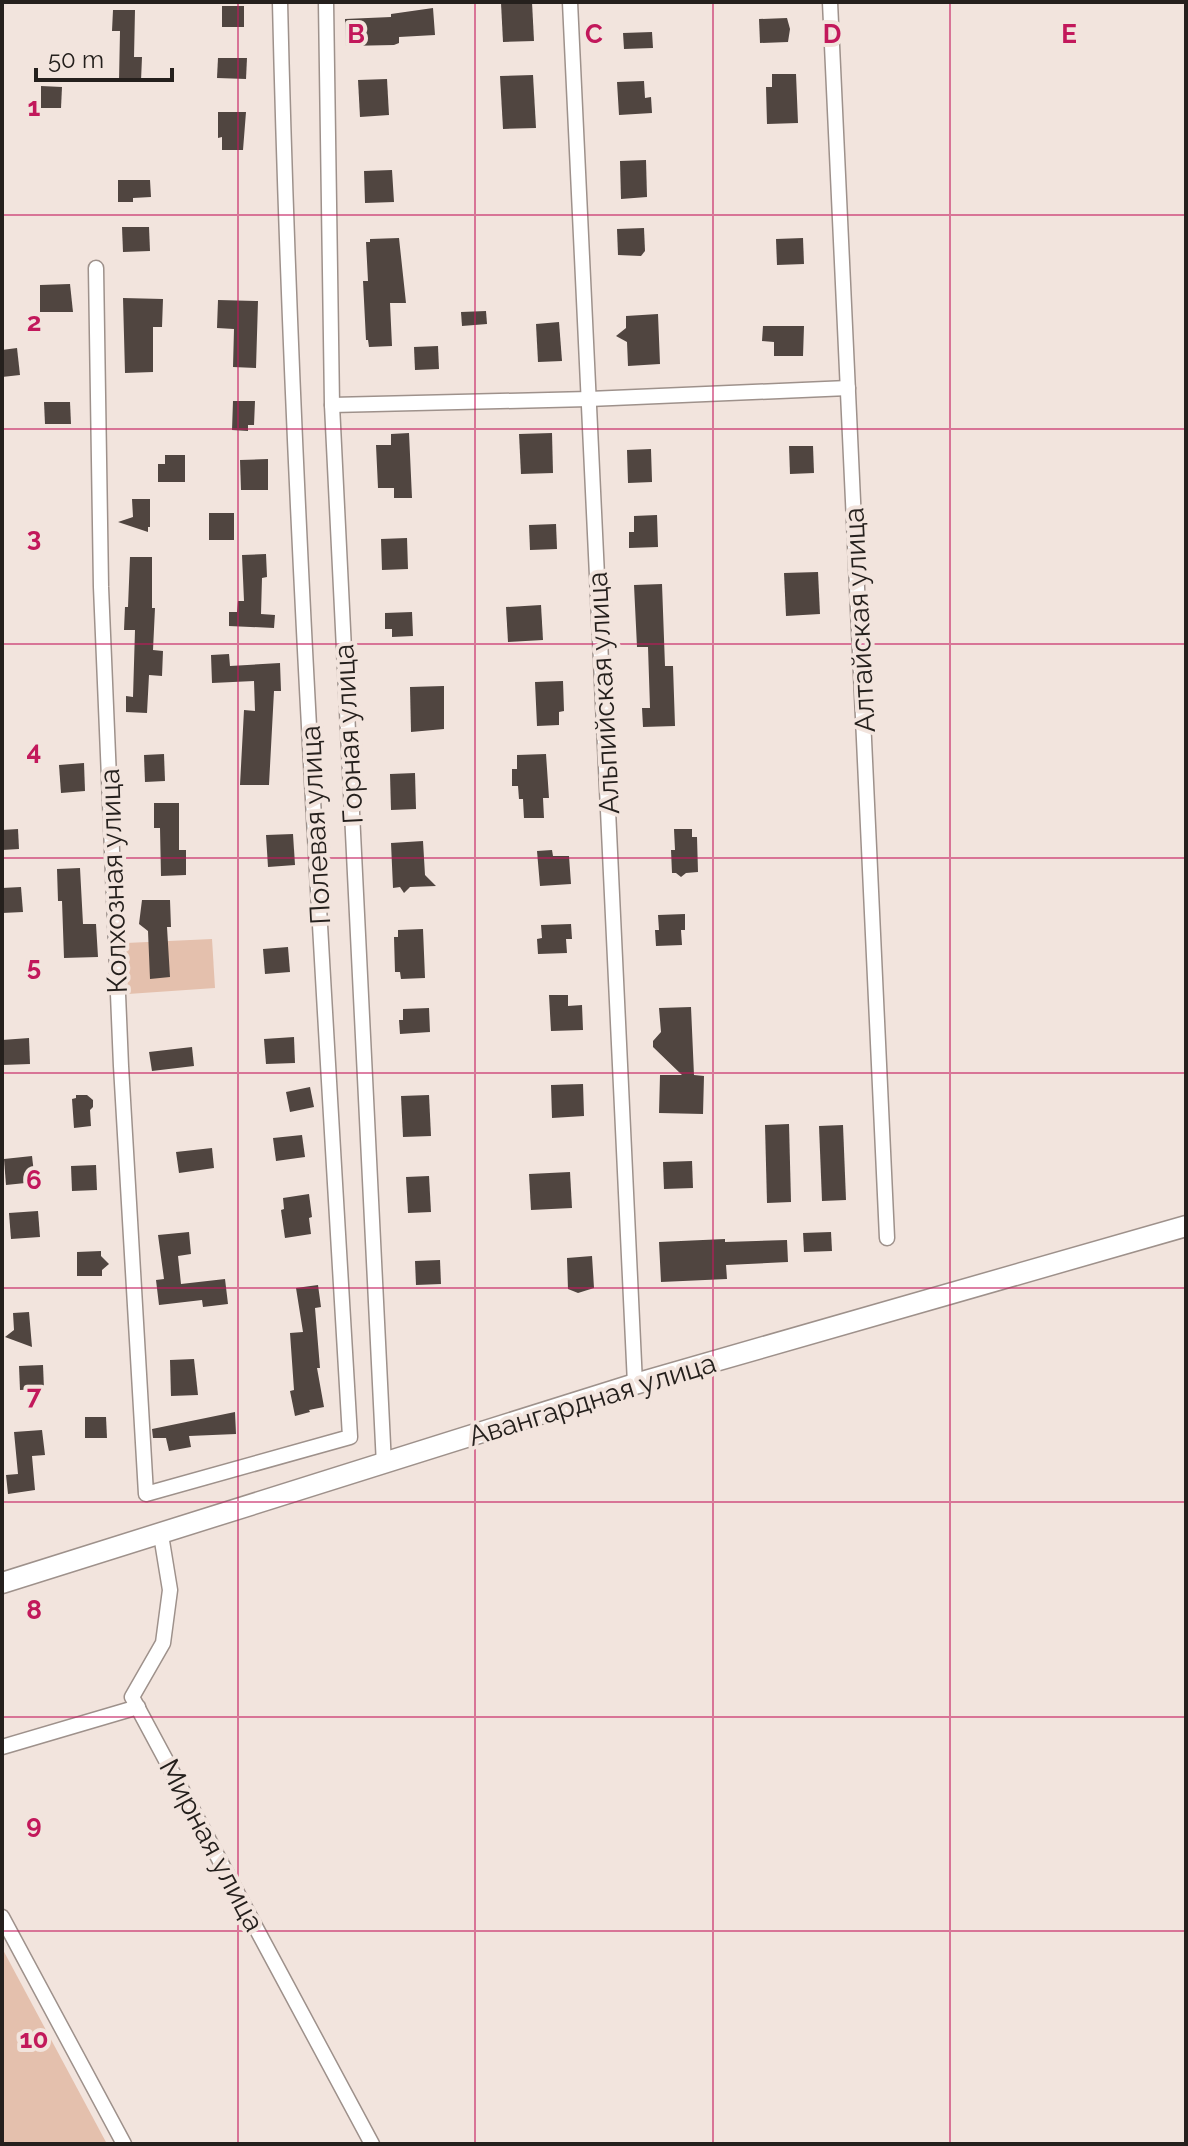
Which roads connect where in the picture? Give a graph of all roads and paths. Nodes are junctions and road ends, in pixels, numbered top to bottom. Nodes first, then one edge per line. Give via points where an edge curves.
1 (280, 2) edge
2 (326, 2) edge
3 (570, 2) edge
4 (830, 2) edge
5 (96, 268) dead end
6 (848, 388) junction
7 (589, 399) junction
8 (332, 405) junction
9 (1186, 1226) edge
10 (887, 1238) dead end
11 (635, 1384) junction
12 (384, 1465) junction
13 (146, 1494) joint
14 (161, 1535) junction
15 (2, 1583) edge
16 (138, 1707) junction
17 (2, 1747) edge
18 (2, 1917) edge
19 (124, 2144) edge
20 (372, 2144) edge

1 - 13 street, Полевая улица via 306,672 350,1437
2 - 8 street, Горная улица
3 - 7 street, Альпийская улица
4 - 6 street, Алтайская улица
5 - 13 street, Колхозная улица via 102,603 120,1050
6 - 7 street
6 - 10 street, Алтайская улица
7 - 8 street
7 - 11 street, Альпийская улица
8 - 12 street, Горная улица
9 - 11 main road, Авангардная улица
11 - 12 main road, Авангардная улица
12 - 14 main road, Авангардная улица
14 - 15 main road, Авангардная улица
14 - 16 street via 170,1590 163,1643 132,1697
16 - 17 street
16 - 20 street, Мирная улица
18 - 19 street

